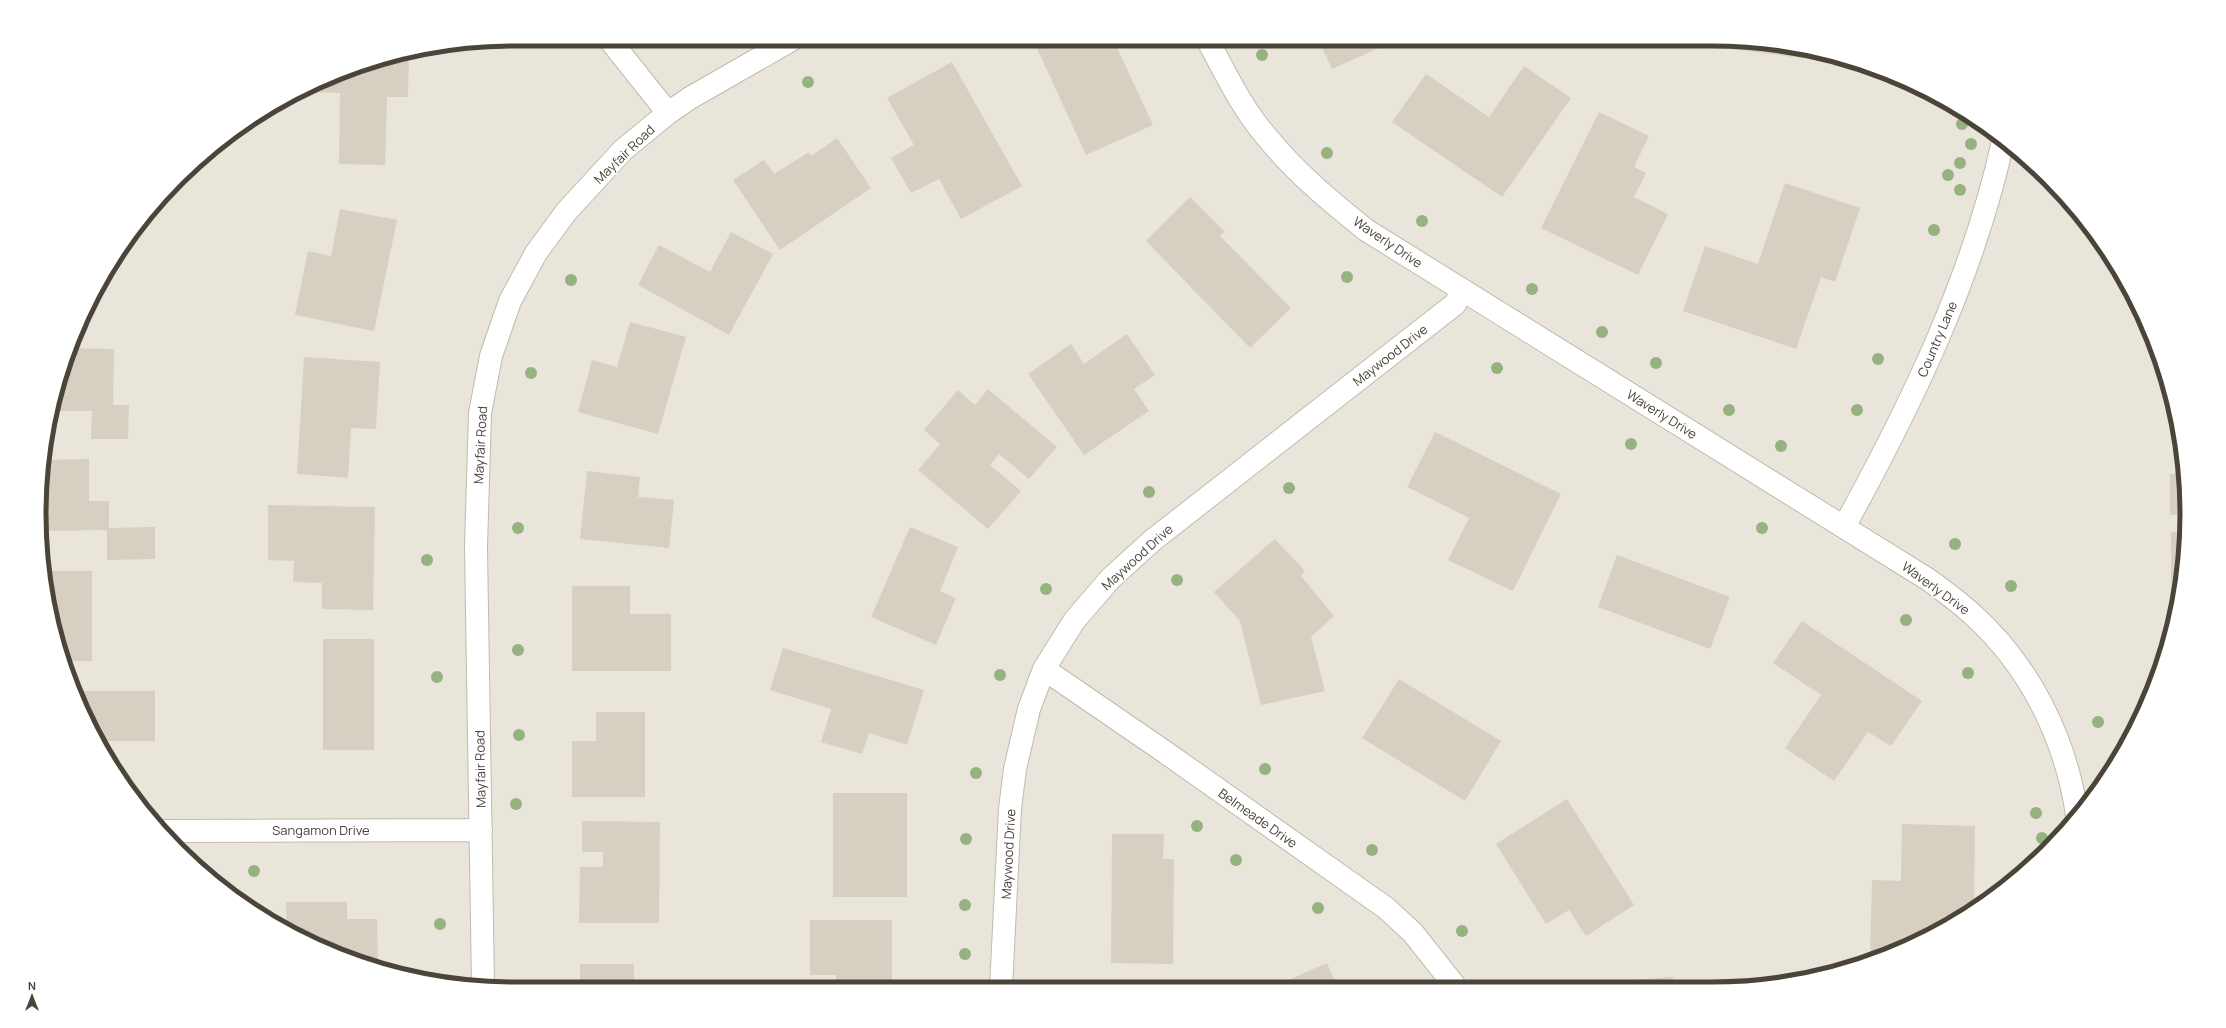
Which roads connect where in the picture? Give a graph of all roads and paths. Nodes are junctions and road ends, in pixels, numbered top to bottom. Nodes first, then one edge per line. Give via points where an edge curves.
1 (615, 46) edge
2 (781, 46) edge
3 (1211, 46) edge
4 (668, 113) junction
5 (2002, 147) edge
6 (1462, 291) junction
7 (1844, 527) junction
8 (1044, 669) junction
9 (2076, 808) edge
10 (481, 830) junction
11 (170, 831) edge
12 (483, 981) edge
13 (1001, 982) edge
14 (1452, 982) edge

1 - 4 street
2 - 4 street, Mayfair Road
3 - 6 street, Waverly Drive via 1234,90 1265,136 1309,184 1366,230
4 - 10 street, Mayfair Road via 624,150 566,212 544,241 510,301 491,356 480,414 476,547
5 - 7 street, Country Lane via 1966,270 1933,353 1881,460
6 - 7 street, Waverly Drive
6 - 8 street, Maywood Drive via 1455,304 1153,540 1115,574 1074,621
7 - 9 street, Waverly Drive via 1929,580 1972,614 2008,652 2036,694 2058,739 2073,787
8 - 13 street, Maywood Drive via 1029,709 1015,768
8 - 14 street, Belmeade Drive via 1386,908 1413,933
10 - 11 street, Sangamon Drive
10 - 12 street, Mayfair Road

